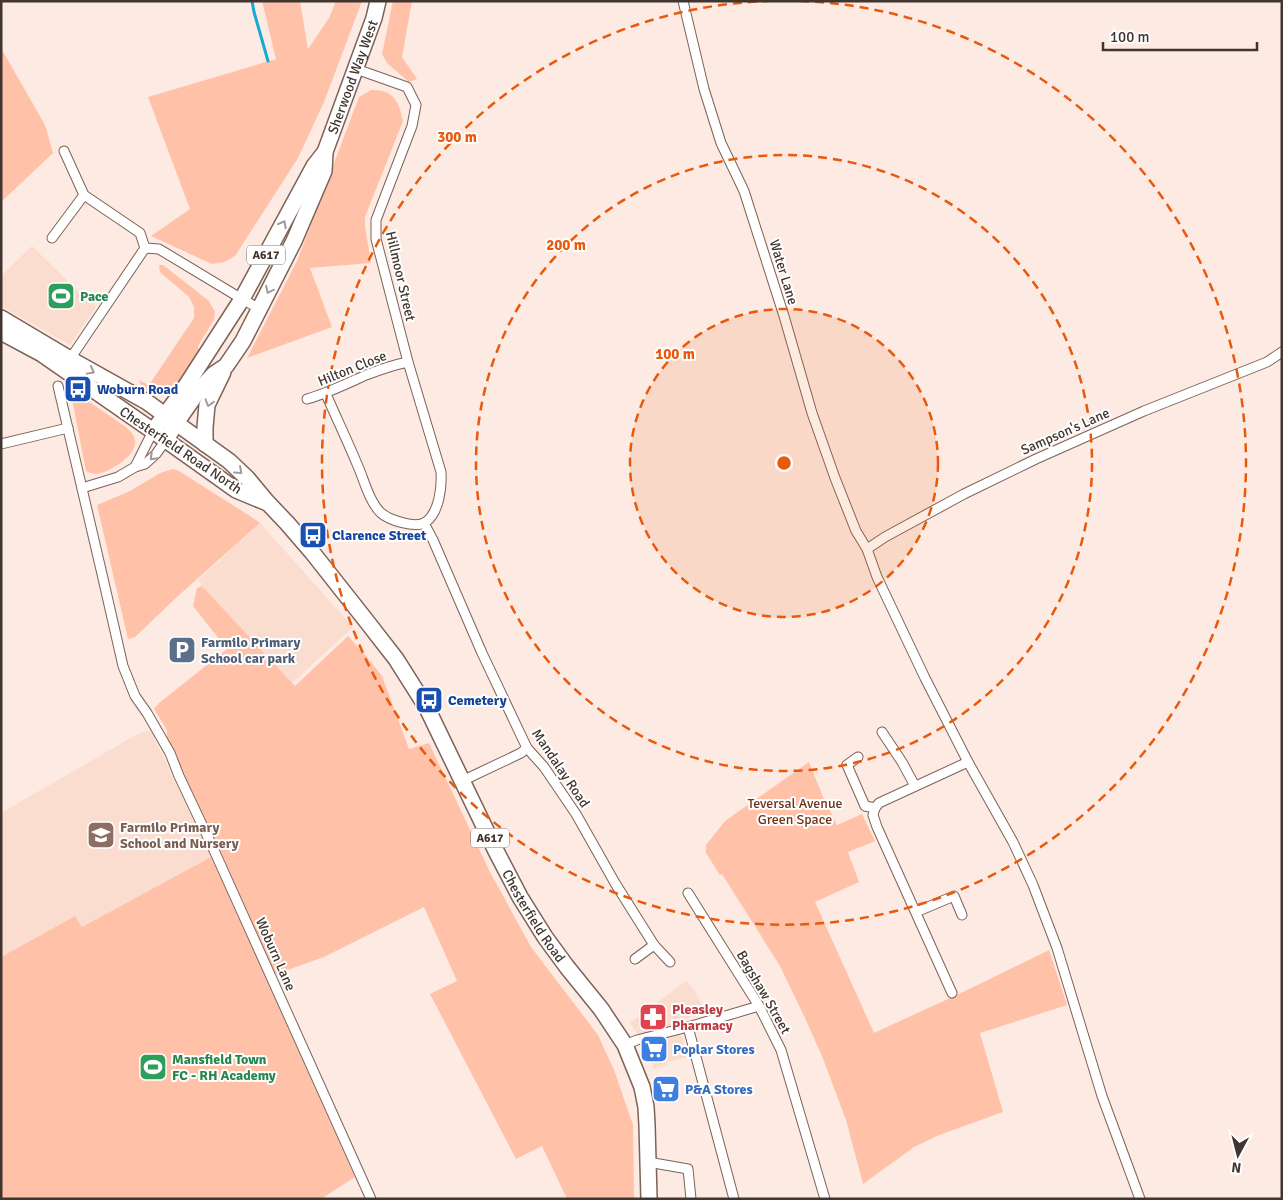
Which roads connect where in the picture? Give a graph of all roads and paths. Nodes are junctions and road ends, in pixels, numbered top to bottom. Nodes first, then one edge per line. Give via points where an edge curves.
1 (378, 1) edge
2 (683, 1) edge
3 (356, 70) junction
4 (64, 151) dead end
5 (325, 152) junction
6 (84, 195) junction
7 (52, 238) dead end
8 (145, 248) junction
9 (242, 299) junction
10 (260, 309) junction
11 (1, 318) edge
12 (1, 332) edge
13 (1282, 352) edge
14 (408, 362) junction
15 (66, 363) junction
16 (226, 366) junction
17 (58, 386) dead end
18 (326, 394) junction
19 (307, 399) dead end
20 (170, 419) junction
21 (68, 428) junction
22 (153, 432) junction
23 (166, 440) junction
24 (1, 444) edge
25 (206, 444) junction
26 (135, 467) junction
27 (82, 488) junction
28 (267, 502) junction
29 (424, 524) junction
30 (867, 549) junction
31 (882, 732) dead end
32 (527, 748) junction
33 (858, 757) dead end
34 (968, 762) junction
35 (462, 781) junction
36 (915, 786) junction
37 (875, 808) junction
38 (688, 893) dead end
39 (916, 912) junction
40 (962, 915) dead end
41 (654, 945) junction
42 (635, 959) dead end
43 (670, 962) dead end
44 (952, 993) dead end
45 (759, 1006) junction
46 (688, 1027) junction
47 (625, 1045) junction
48 (648, 1162) junction
49 (371, 1199) edge
50 (649, 1199) edge
51 (691, 1199) edge
52 (734, 1199) edge
53 (825, 1199) edge
54 (1140, 1199) edge

1 - 3 main road, Sherwood Way West / A617
2 - 30 street, Water Lane via 721,143 744,191 835,478 856,531
3 - 5 main road, Sherwood Way West / A617
3 - 14 street, Hillmoor Street via 407,87 416,105 412,126 376,220 376,239
4 - 6 street
9 -> 5 main road, Sherwood Way West / A617 via 314,166
5 -> 10 main road, Sherwood Way West / A617 via 324,171
6 - 7 street
6 - 8 street via 140,233
8 - 9 street via 159,249
8 - 15 street
9 - 10 street
9 - 20 main road, Sherwood Way West / A617 via 180,396
10 - 16 main road, Sherwood Way West / A617
11 - 15 main road, Chesterfield Road North
12 - 15 main road, Chesterfield Road North
13 - 30 street, Sampson's Lane via 1267,362 1036,459 956,498
14 - 18 street, Hilton Close via 367,375
14 - 29 street, Hillmoor Street via 441,472 438,498 432,516
15 -> 20 main road, Chesterfield Road North via 147,402
15 - 22 main road, Chesterfield Road North
16 - 20 main road, Sherwood Way West / A617
16 -> 25 main road, A617 via 207,405
17 - 21 street
18 - 19 street, Hilton Close
18 - 29 street via 371,499 381,513 413,526
20 - 22 main road, Sherwood Way West / A617
20 - 23 main road, Sherwood Way West / A617
20 - 25 main road, Chesterfield Road North / A617
21 - 24 street
21 - 27 street
22 - 23 main road, Chesterfield Road North / A617
22 - 26 street
23 -> 26 street via 145,464
23 - 28 main road, Chesterfield Road North / A617 via 236,490
25 -> 28 main road, Chesterfield Road North / A617 via 247,478
26 - 27 street via 118,477
27 - 49 street, Woburn Lane via 122,666 135,696 170,753
28 - 35 main road, Chesterfield Road / A617 via 312,552 398,662 427,708
29 - 32 street, Mandalay Road
30 - 34 street, Water Lane via 877,577
31 - 36 street
32 - 35 street
32 - 41 street, Mandalay Road via 576,814
33 - 37 street via 847,765 865,806
34 - 36 street
34 - 54 street, Water Lane via 1014,842 1033,884 1057,948 1102,1096
35 - 47 main road, Chesterfield Road / A617 via 520,897
36 - 37 street
37 - 39 street via 873,815 877,826
38 - 45 street, Bagshaw Street
39 - 40 street via 954,896
39 - 44 street
41 - 42 street
41 - 43 street, Mandalay Road
45 - 46 street
45 - 53 street, Bagshaw Street via 780,1050
46 - 47 street
46 - 52 street
47 - 48 main road, Chesterfield Road / A617 via 642,1087
48 - 50 main road, Chesterfield Road / A617
48 - 51 street via 688,1169

